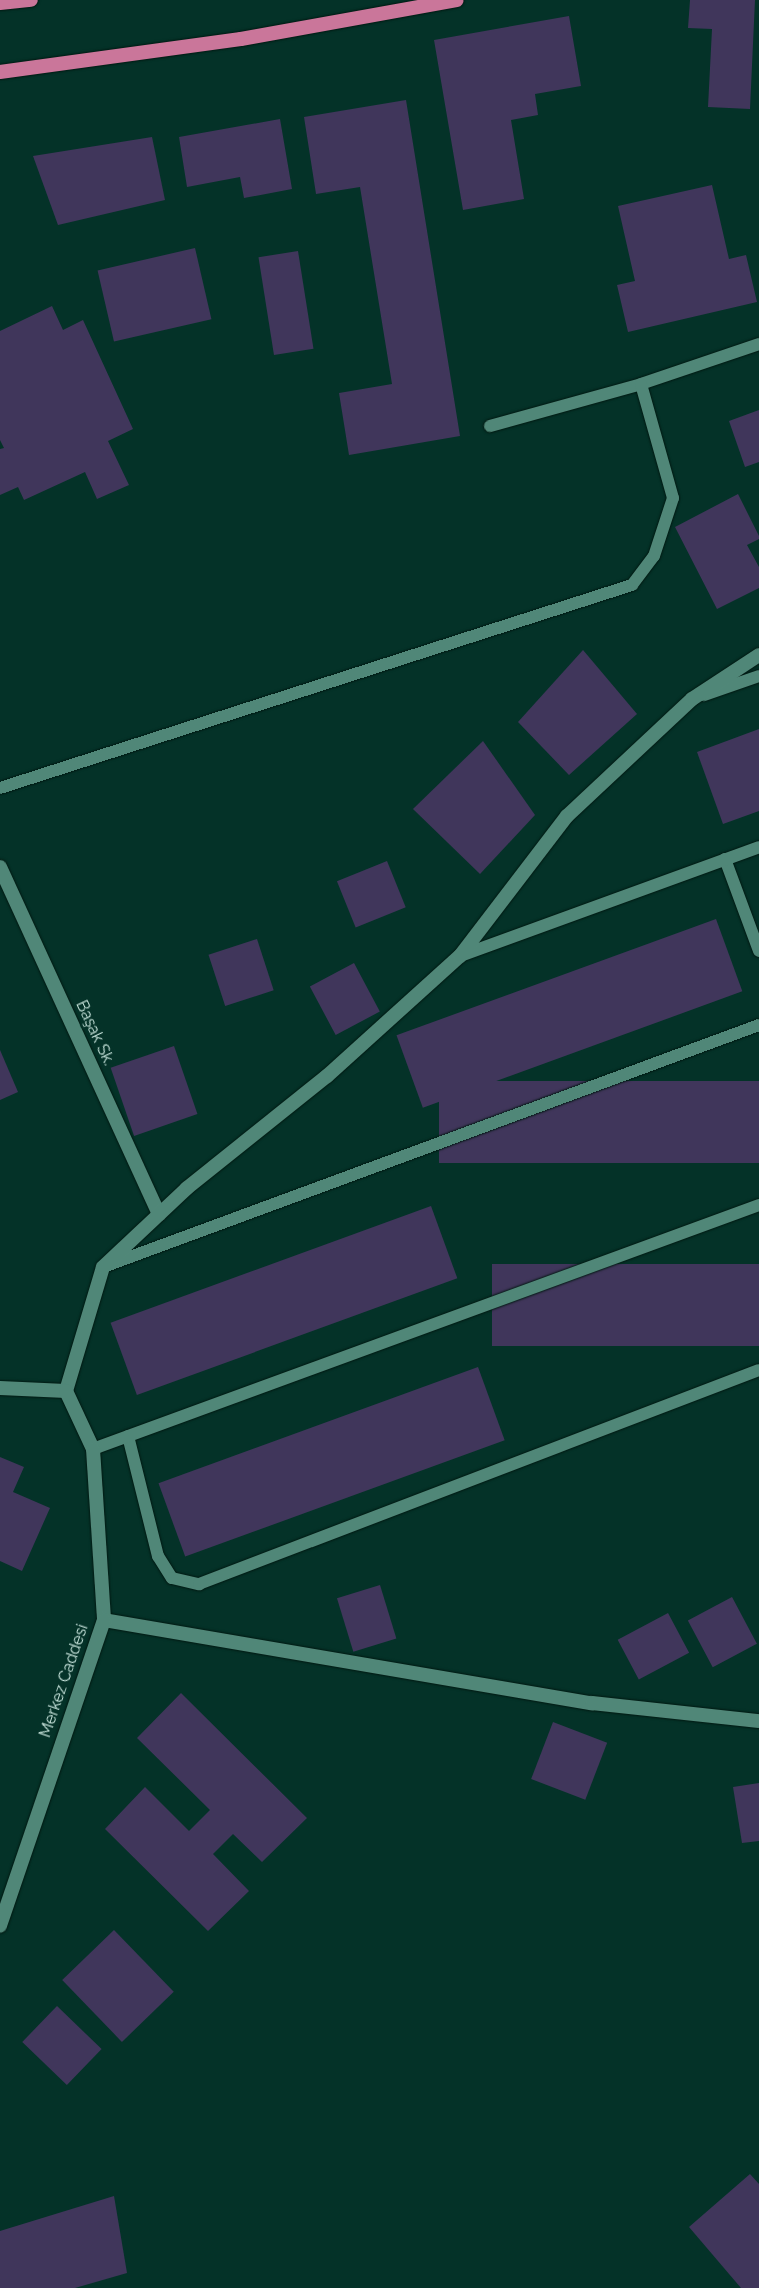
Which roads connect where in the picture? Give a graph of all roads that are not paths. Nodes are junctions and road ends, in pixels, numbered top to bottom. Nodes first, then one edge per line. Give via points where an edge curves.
1 (31, 0) edge
2 (457, 0) edge
3 (0, 3) edge
4 (0, 72) edge
5 (759, 344) edge
6 (641, 384) junction
7 (490, 426) dead end
8 (759, 655) edge
9 (759, 676) edge
10 (692, 699) junction
11 (0, 788) edge
12 (759, 847) edge
13 (725, 859) junction
14 (0, 867) edge
15 (759, 950) edge
16 (460, 956) junction
17 (759, 1025) edge
18 (759, 1205) edge
19 (159, 1214) junction
20 (104, 1267) junction
21 (759, 1370) edge
22 (0, 1388) edge
23 (66, 1391) junction
24 (128, 1436) junction
25 (93, 1449) junction
26 (104, 1620) junction
27 (759, 1720) edge
28 (0, 1926) edge

1 - 3 highway
2 - 4 highway via 241,39
5 - 6 lane
6 - 7 lane
6 - 11 lane via 673,498 654,556 632,585
8 - 10 street
9 - 10 lane
10 - 16 street via 566,816
12 - 13 lane
13 - 15 lane
13 - 16 lane
14 - 19 street, Başak Sk.
16 - 19 street via 327,1076
17 - 20 lane
18 - 24 lane
19 - 20 street
20 - 23 street
21 - 24 lane via 199,1584 172,1578 158,1556
22 - 23 street
23 - 25 street, Merkez Caddesi
24 - 25 lane
25 - 26 street, Merkez Caddesi
26 - 27 street via 592,1703
26 - 28 street, Merkez Caddesi

